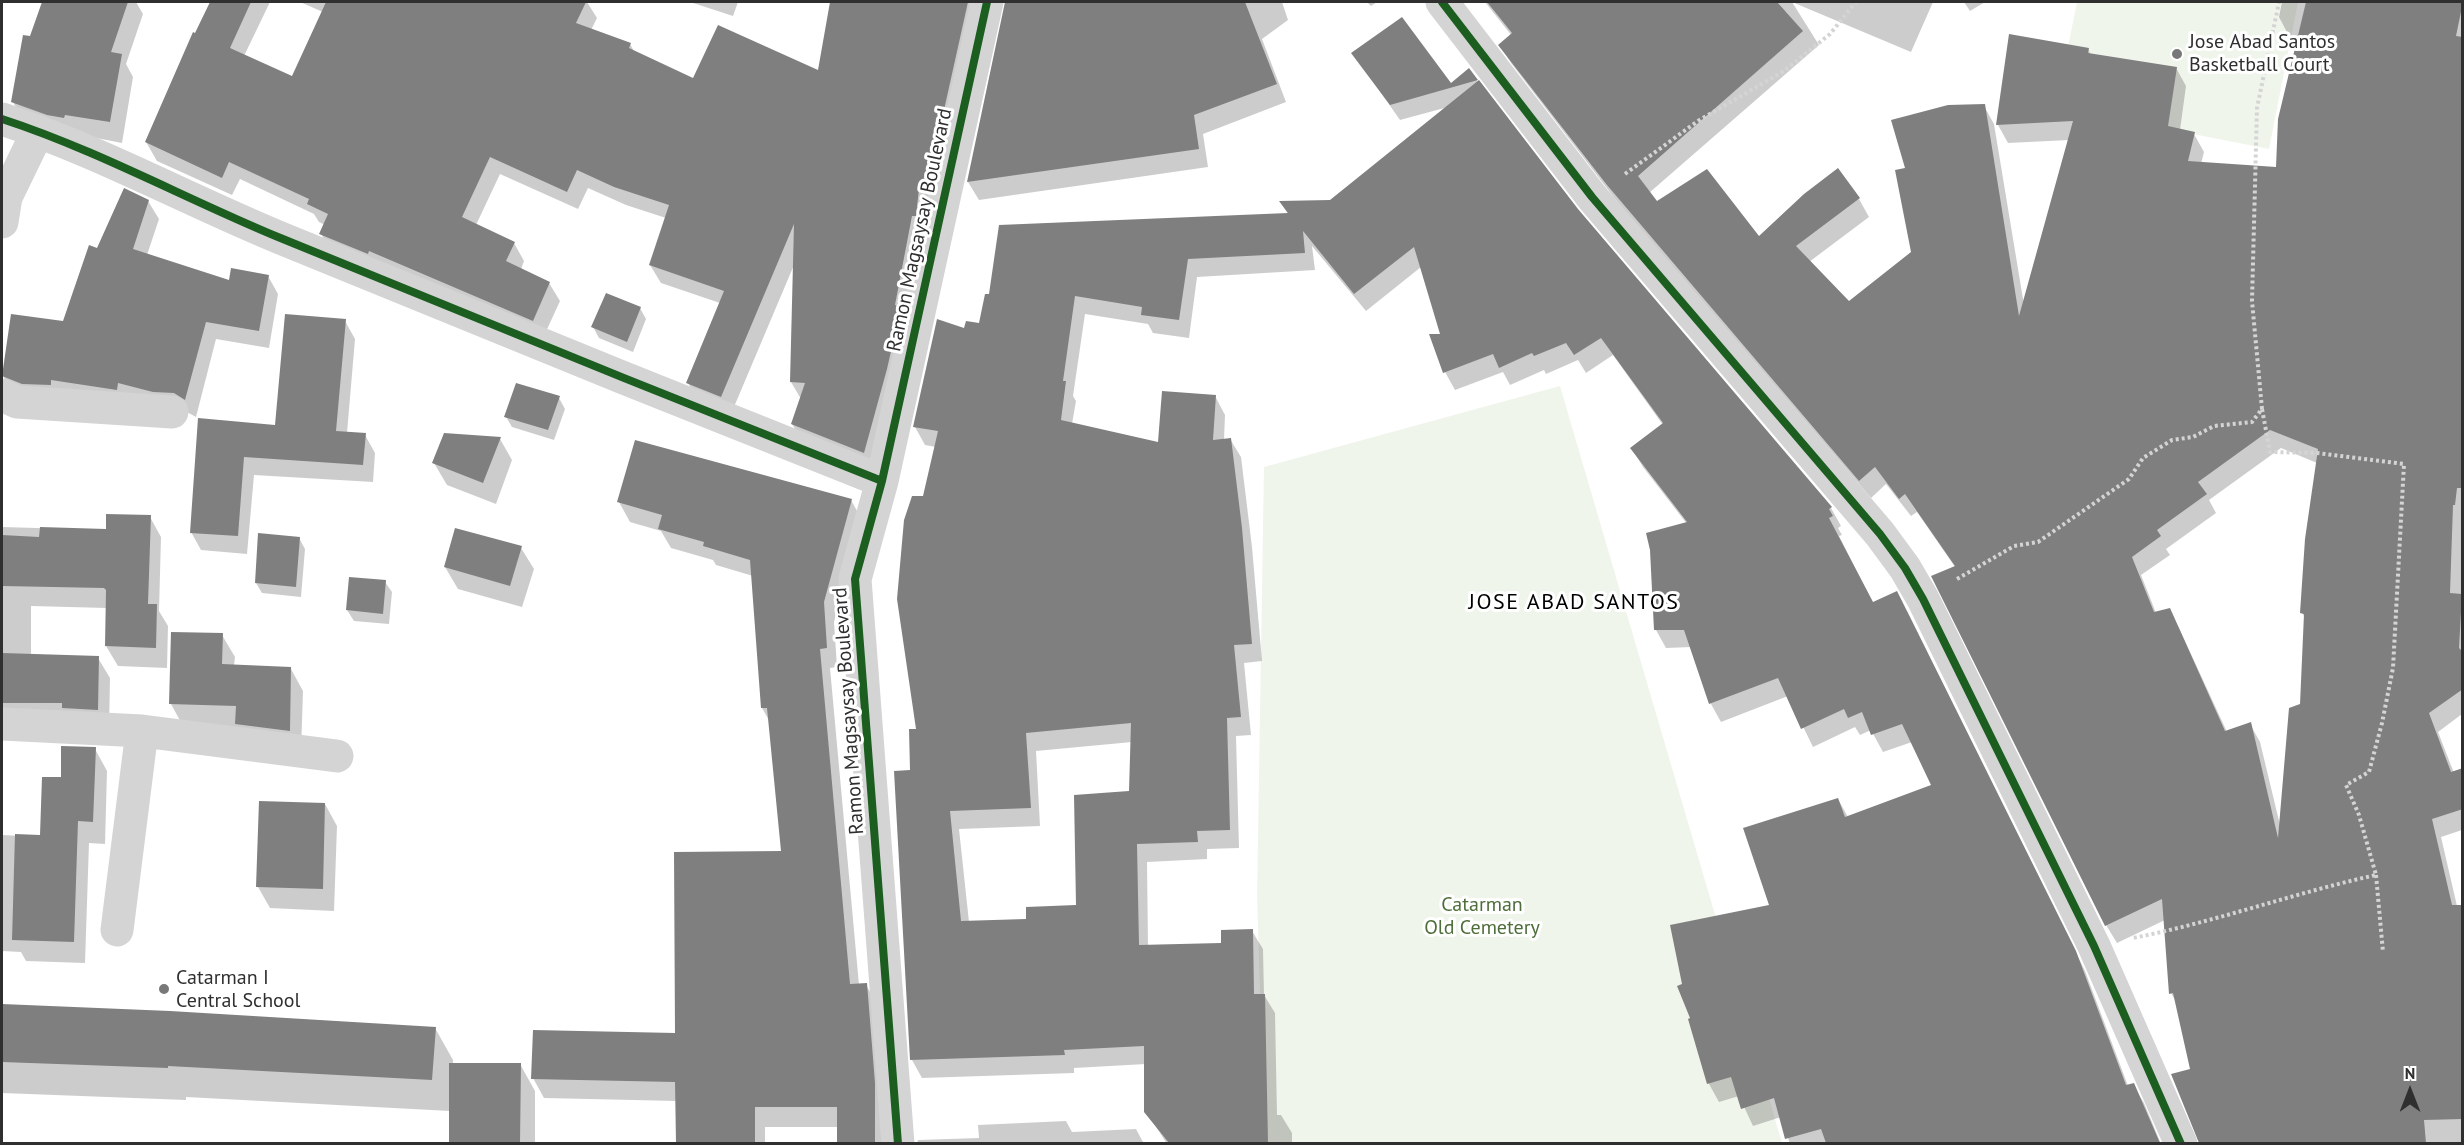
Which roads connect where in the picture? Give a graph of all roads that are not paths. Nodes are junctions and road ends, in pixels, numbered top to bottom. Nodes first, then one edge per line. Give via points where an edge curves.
1 (987, 2) edge
2 (1442, 2) edge
3 (2, 119) edge
4 (38, 131) junction
5 (2, 222) edge
6 (2, 396) edge
7 (172, 412) dead end
8 (882, 481) junction
9 (2, 724) edge
10 (142, 731) junction
11 (337, 756) dead end
12 (117, 930) dead end
13 (898, 1143) edge
14 (2181, 1143) edge

1 - 8 street, Ramon Magsaysay Boulevard
2 - 14 street via 1592,197 1905,568 2094,946
3 - 4 street
4 - 5 street via 6,197
4 - 8 street via 238,220 556,352
6 - 7 street via 17,402
8 - 13 street, Ramon Magsaysay Boulevard via 855,579
9 - 10 street
10 - 11 street
10 - 12 street

